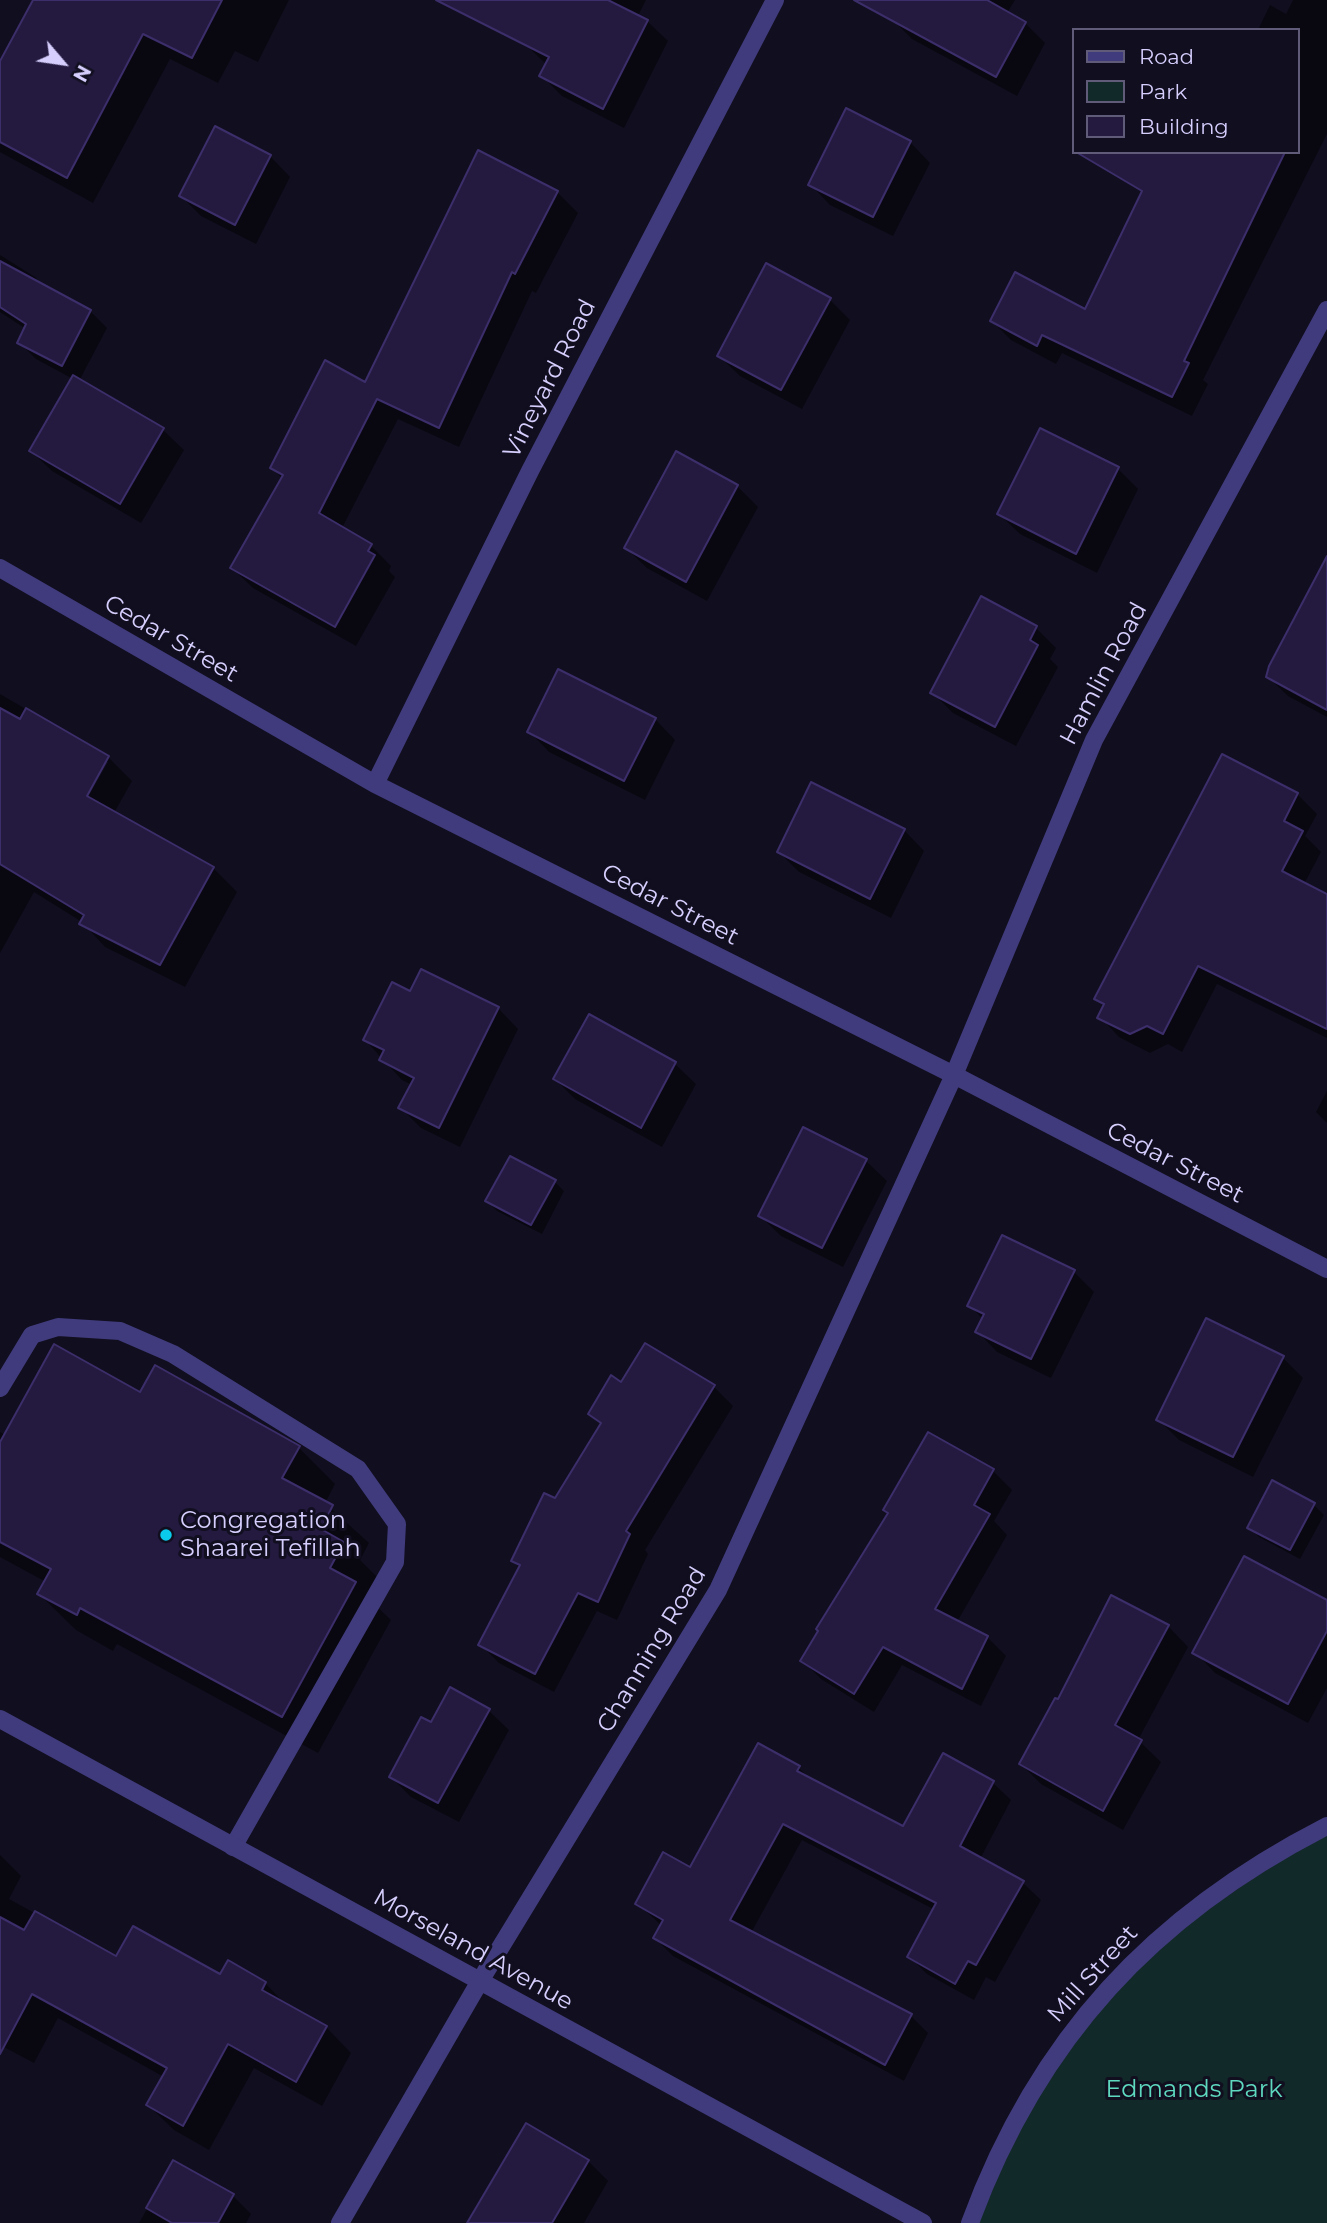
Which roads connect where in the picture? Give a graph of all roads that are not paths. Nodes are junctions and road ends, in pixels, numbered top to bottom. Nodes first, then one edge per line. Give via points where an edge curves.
1 (775, 0) edge
2 (1327, 310) edge
3 (0, 568) edge
4 (375, 784) junction
5 (954, 1075) junction
6 (1327, 1269) edge
7 (0, 1388) edge
8 (0, 1719) edge
9 (1327, 1826) edge
10 (233, 1847) junction
11 (480, 1981) junction
12 (340, 2223) edge
13 (923, 2223) edge
14 (970, 2223) edge

1 - 4 street, Vineyard Road via 530,471
2 - 5 street, Hamlin Road via 1094,740
3 - 4 street, Cedar Street
4 - 5 street, Cedar Street
5 - 6 street, Cedar Street
5 - 11 street, Channing Road via 718,1590
7 - 10 street via 32,1335 58,1327 120,1331 173,1354 358,1469 397,1524 395,1562
8 - 10 street, Morseland Avenue
9 - 14 street, Mill Street via 1269,1856 1210,1895 1155,1940 1106,1990 1029,2095 991,2168
10 - 11 street, Morseland Avenue
11 - 12 street, Channing Road
11 - 13 street, Morseland Avenue

